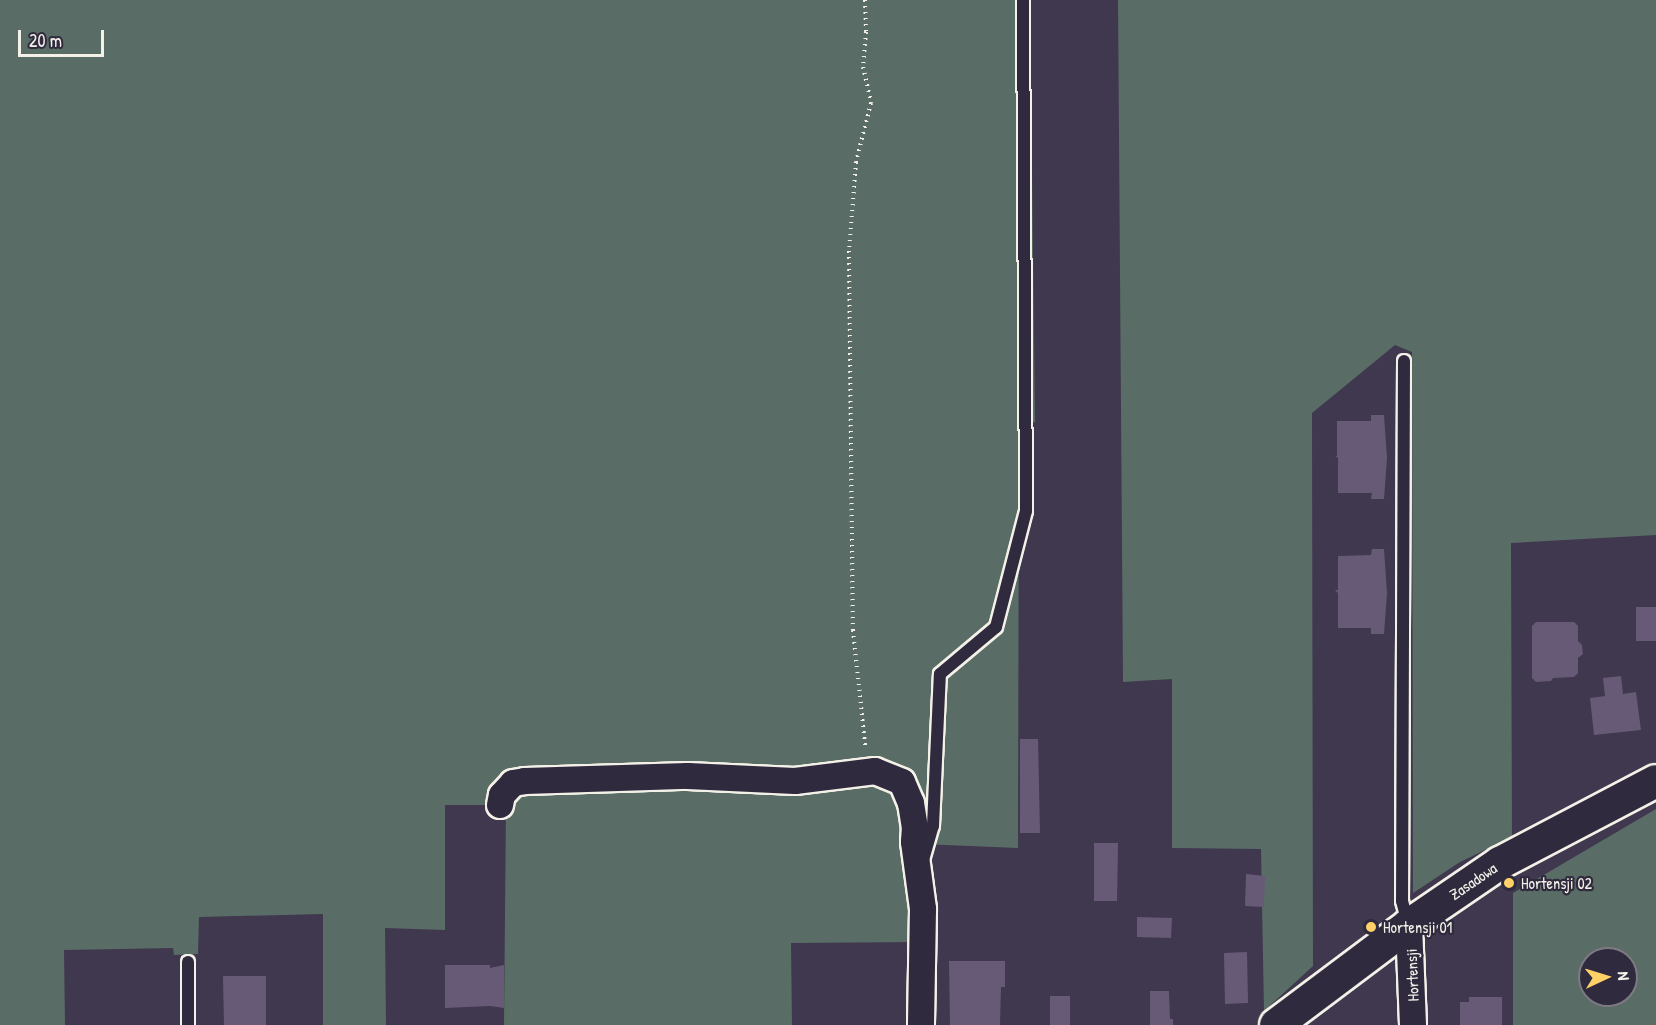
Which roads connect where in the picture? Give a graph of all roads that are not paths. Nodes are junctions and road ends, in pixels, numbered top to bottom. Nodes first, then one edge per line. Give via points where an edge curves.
1 (1023, 0) edge
2 (1404, 360) dead end
3 (1656, 782) edge
4 (500, 805) dead end
5 (919, 872) junction
6 (1409, 925) junction
7 (188, 962) dead end
8 (188, 1025) edge
9 (921, 1025) edge
10 (1276, 1025) edge
11 (1413, 1025) edge

1 - 5 lane via 1026,511 996,627 940,674 933,826
2 - 6 lane via 1402,901
3 - 6 street, Zasadowa via 1500,863
4 - 5 street via 502,795 513,783 525,781 688,776 795,781 875,771 902,782 911,803
5 - 9 street via 923,909
6 - 10 street, Zasadowa
6 - 11 street, Hortensji
7 - 8 lane

